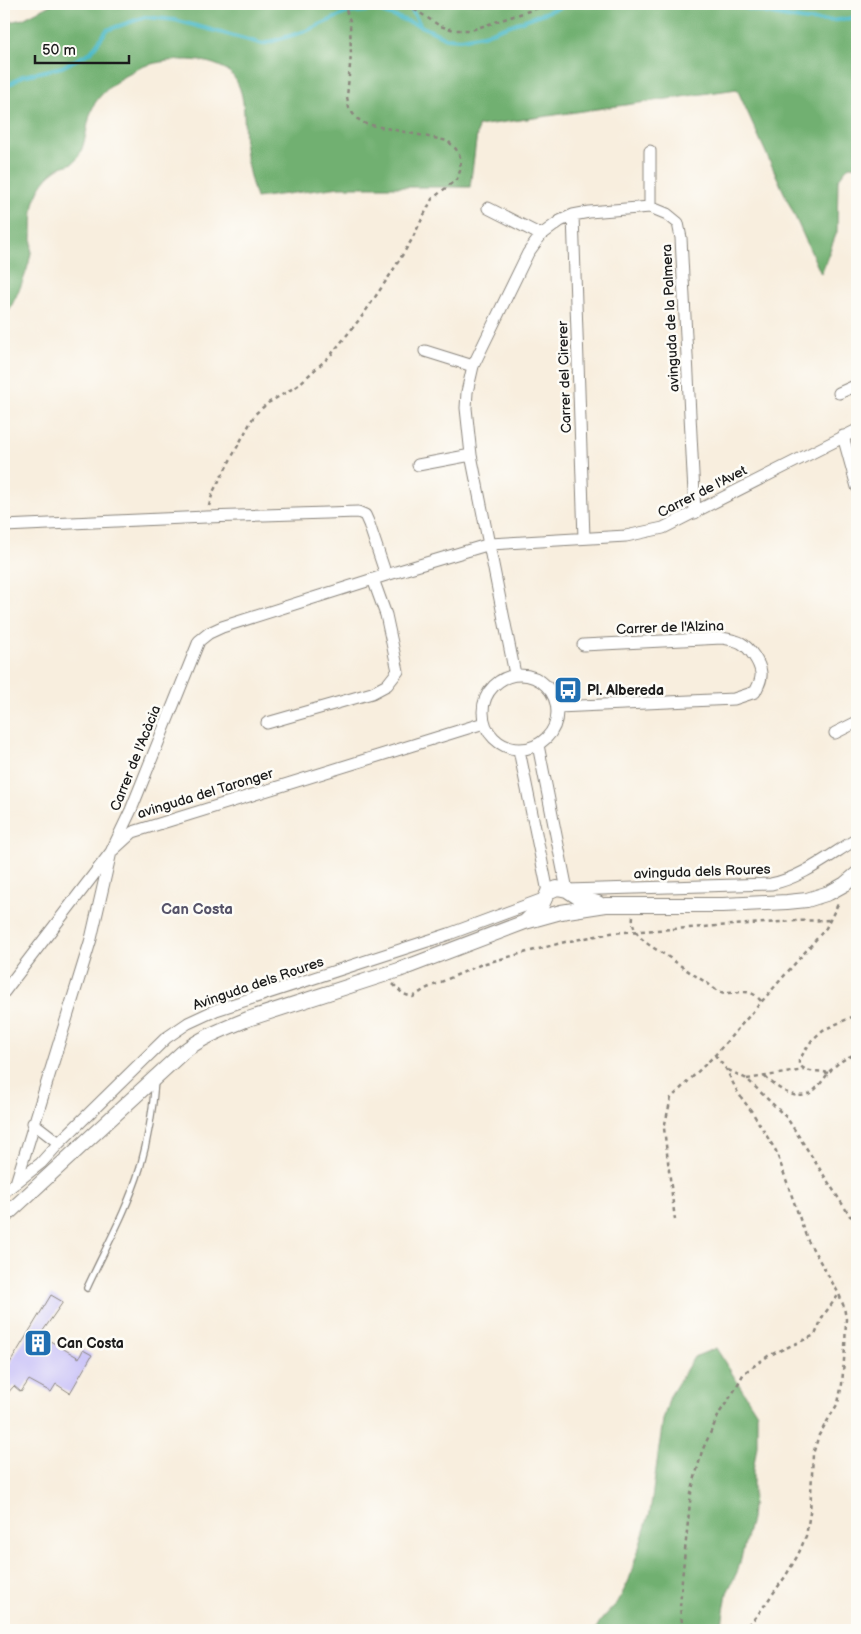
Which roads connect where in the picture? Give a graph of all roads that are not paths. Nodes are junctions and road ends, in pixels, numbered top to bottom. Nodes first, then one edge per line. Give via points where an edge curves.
1 (650, 151) dead end
2 (650, 207) junction
3 (488, 208) dead end
4 (573, 215) junction
5 (540, 235) junction
6 (425, 351) dead end
7 (473, 366) junction
8 (857, 385) edge
9 (839, 393) dead end
10 (857, 430) edge
11 (843, 436) junction
12 (471, 455) junction
13 (418, 465) dead end
14 (857, 487) edge
15 (696, 512) junction
16 (4, 526) edge
17 (584, 538) junction
18 (490, 544) junction
19 (386, 575) junction
20 (373, 579) junction
21 (583, 645) dead end
22 (515, 674) junction
23 (558, 707) junction
24 (857, 722) edge
25 (267, 723) dead end
26 (484, 723) junction
27 (835, 733) dead end
28 (538, 745) junction
29 (519, 750) junction
30 (857, 839) edge
31 (111, 852) junction
32 (857, 874) edge
33 (567, 890) junction
34 (547, 895) junction
35 (606, 905) junction
36 (561, 912) junction
37 (525, 922) junction
38 (4, 992) edge
39 (156, 1076) junction
40 (33, 1124) junction
41 (59, 1143) junction
42 (16, 1183) junction
43 (4, 1192) edge
44 (4, 1217) edge
45 (87, 1288) dead end

1 - 2 street
2 - 4 street
2 - 15 street, avinguda de la Palmera via 678,223 682,238
3 - 5 street
4 - 5 street
4 - 17 street, Carrer del Cirerer
5 - 7 street
6 - 7 street
7 - 12 street via 466,408
8 - 9 street
10 - 11 street, Carrer de l'Avet
11 - 14 street
11 - 15 street, Carrer de l'Avet
12 - 13 street
12 - 18 street
15 - 17 street, Carrer de l'Avet via 646,533
16 - 19 street via 358,512 365,515
17 - 18 street, Carrer de l'Avet
18 - 19 street, Carrer de l'Acàcia
18 - 22 street
19 - 20 street, Carrer de l'Acàcia
20 - 25 street via 386,615 398,671 388,686
20 - 31 street, Carrer de l'Acàcia via 222,627 199,641
21 - 23 street, Carrer de l'Alzina via 722,638 741,643 754,657 762,673 755,692 734,699
22 - 23 street via 539,680 551,692
22 - 26 street via 500,680 488,692 483,703
23 - 28 street via 552,730
24 - 27 street
26 - 29 street via 497,742
26 - 31 street, avinguda del Taronger via 132,832
28 - 29 street
28 - 33 street
29 - 34 street
30 - 33 street, avinguda dels Roures via 798,875 771,884
31 - 38 street, avinguda del Taronger
31 - 40 street, Carrer de l'Acàcia via 91,939
32 - 35 street via 845,884 807,900 723,905
33 - 34 street via 557,888
33 - 35 street via 579,898
33 - 36 street
34 - 36 street
34 - 37 street
34 - 41 street, Avinguda dels Roures via 449,934 201,1016 166,1038
35 - 36 street
36 - 37 street
37 - 39 street via 387,974 224,1029 191,1046
39 - 44 street
39 - 45 lane via 152,1116 140,1169
40 - 41 street
40 - 42 street, Carrer de l'Acàcia
41 - 42 street, Avinguda dels Roures
42 - 43 street, Avinguda dels Roures

